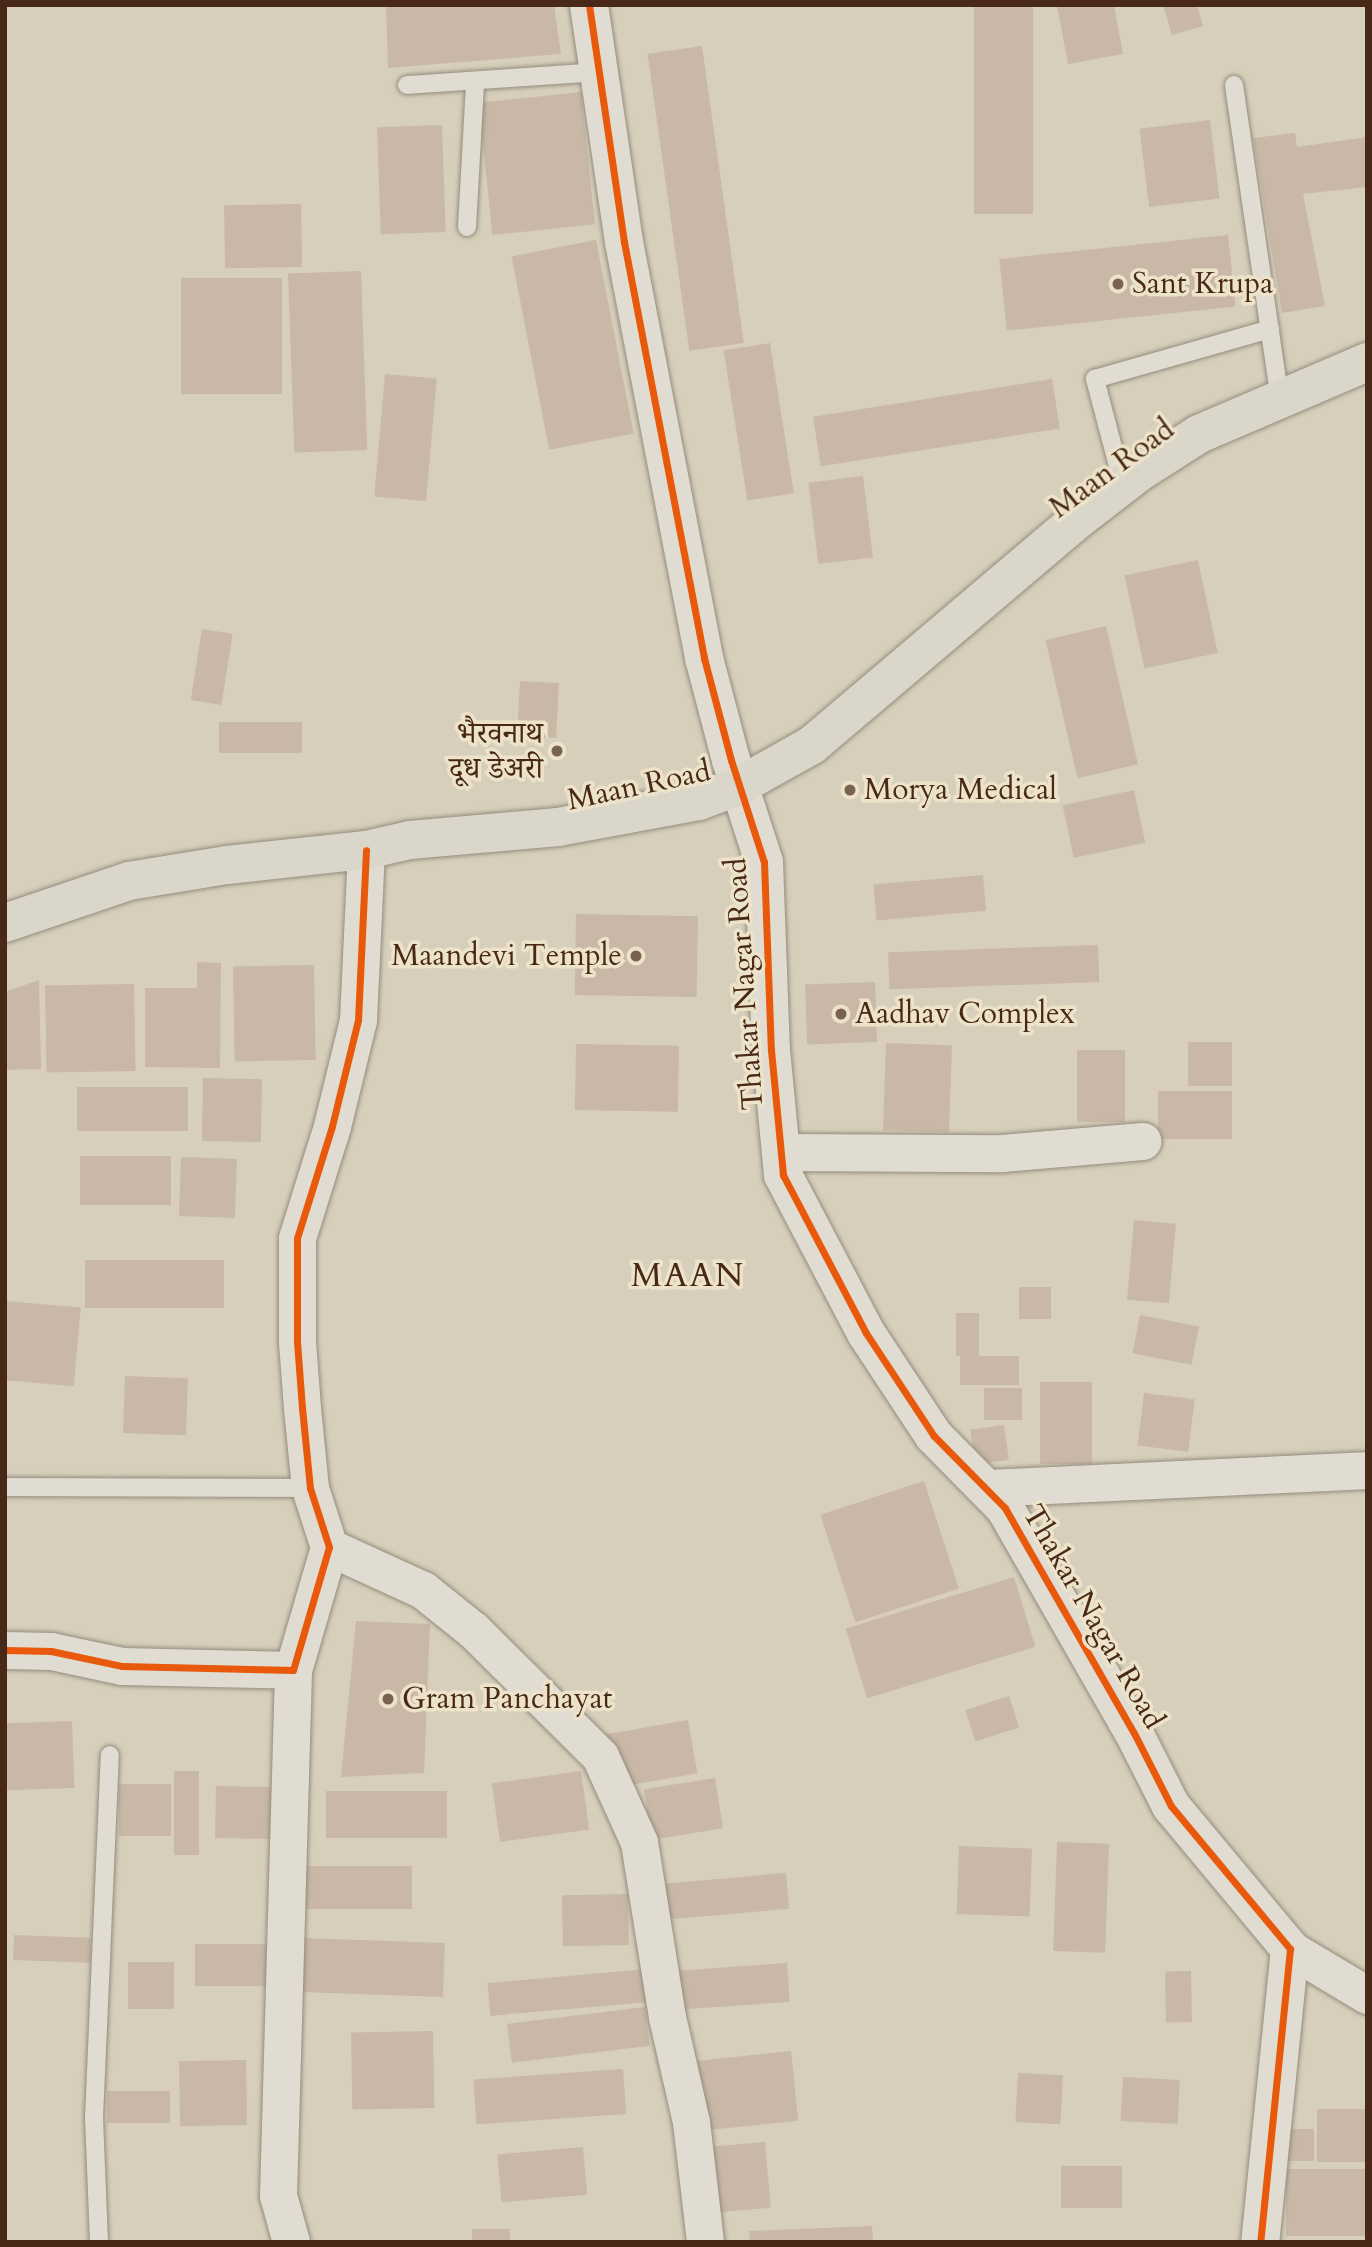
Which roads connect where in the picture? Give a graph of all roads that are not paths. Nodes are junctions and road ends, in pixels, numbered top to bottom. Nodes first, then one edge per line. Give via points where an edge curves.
1 (589, 5) edge
2 (598, 72) junction
3 (475, 82) junction
4 (407, 85) dead end
5 (1234, 85) dead end
6 (467, 227) dead end
7 (1270, 329) junction
8 (1367, 362) edge
9 (1280, 399) junction
10 (1123, 485) junction
11 (739, 786) junction
12 (366, 850) junction
13 (5, 923) edge
14 (1142, 1141) dead end
15 (780, 1152) junction
16 (1367, 1470) edge
17 (5, 1487) edge
18 (310, 1488) junction
19 (986, 1488) junction
20 (330, 1546) junction
21 (5, 1650) edge
22 (293, 1670) junction
23 (110, 1755) dead end
24 (1290, 1949) junction
25 (1367, 1995) edge
26 (288, 2241) edge
27 (99, 2242) edge
28 (705, 2242) edge
29 (1260, 2242) edge

1 - 2 street, Thakar Nagar Road
2 - 3 lane
2 - 11 street, Thakar Nagar Road via 624,242 704,658
3 - 4 lane
3 - 6 lane
5 - 7 lane
7 - 9 lane
7 - 10 lane via 1095,379
8 - 9 main road, Maan Road
9 - 10 main road, Maan Road via 1199,434
10 - 11 main road, Maan Road via 812,745
11 - 12 main road, Maan Road via 699,801 558,827 410,840
11 - 15 street, Thakar Nagar Road via 764,862 768,1010
12 - 13 main road, Maan Road via 227,864 129,881
12 - 18 street via 358,1020 332,1126 297,1238 297,1341
14 - 15 street via 1002,1153
15 - 19 street, Thakar Nagar Road via 783,1175 866,1333 934,1436
16 - 19 street
17 - 18 lane
18 - 20 street
19 - 24 street, Thakar Nagar Road via 1006,1508 1171,1806
20 - 22 street
20 - 28 street via 423,1590 473,1630 600,1755 639,1842 667,2017 691,2122
21 - 22 street via 51,1651 122,1666
22 - 26 street via 278,2195
23 - 27 lane via 94,2118
24 - 25 street
24 - 29 street

